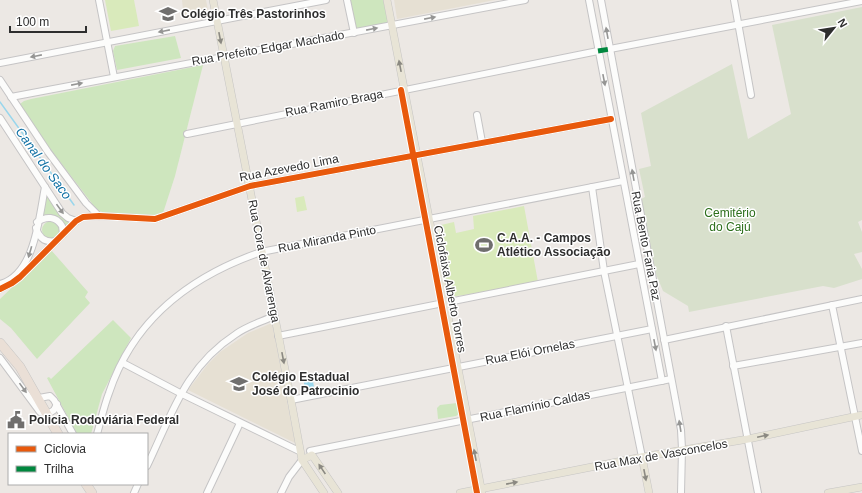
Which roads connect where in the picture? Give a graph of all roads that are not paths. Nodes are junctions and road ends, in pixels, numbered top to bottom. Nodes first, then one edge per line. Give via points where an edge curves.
1 (99, 0) edge
2 (213, 0) edge
3 (326, 0) edge
4 (347, 0) edge
5 (387, 0) edge
6 (525, 0) edge
7 (589, 0) edge
8 (601, 0) edge
9 (734, 0) edge
10 (862, 1) edge
11 (216, 21) junction
12 (738, 24) junction
13 (392, 25) junction
14 (354, 33) junction
15 (108, 42) junction
16 (610, 49) junction
17 (598, 51) junction
18 (224, 56) junction
19 (0, 63) edge
20 (114, 77) junction
21 (0, 80) edge
22 (404, 89) junction
23 (751, 95) dead end
24 (11, 97) junction
25 (477, 116) dead end
26 (0, 118) edge
27 (611, 119) junction
28 (237, 123) junction
29 (188, 134) dead end
30 (482, 142) junction
31 (417, 155) junction
32 (623, 181) junction
33 (250, 186) junction
34 (45, 187) junction
35 (592, 187) junction
36 (86, 202) junction
37 (99, 216) junction
38 (83, 217) junction
39 (430, 219) junction
40 (76, 221) junction
41 (37, 225) junction
42 (64, 234) junction
43 (56, 241) junction
44 (262, 252) junction
45 (639, 264) junction
46 (604, 271) junction
47 (0, 284) edge
48 (0, 289) edge
49 (862, 299) edge
50 (446, 302) junction
51 (832, 305) junction
52 (274, 316) junction
53 (726, 326) junction
54 (652, 329) junction
55 (616, 335) junction
56 (278, 336) junction
57 (664, 340) junction
58 (862, 343) edge
59 (0, 344) edge
60 (841, 346) junction
61 (0, 358) edge
62 (123, 363) junction
63 (458, 366) junction
64 (733, 366) junction
65 (671, 379) junction
66 (662, 381) junction
67 (628, 387) junction
68 (180, 393) junction
69 (39, 398) junction
70 (291, 400) junction
71 (57, 404) junction
72 (48, 414) junction
73 (858, 416) edge
74 (469, 420) junction
75 (240, 423) junction
76 (58, 433) edge
77 (72, 433) edge
78 (97, 433) edge
79 (748, 439) junction
80 (297, 441) junction
81 (682, 449) junction
82 (299, 451) junction
83 (862, 451) edge
84 (311, 453) junction
85 (642, 457) junction
86 (302, 460) junction
87 (148, 464) edge
88 (862, 487) edge
89 (482, 491) edge
90 (207, 493) edge
91 (281, 493) edge
92 (324, 493) edge
93 (338, 493) edge
94 (460, 493) edge
95 (649, 493) edge
96 (681, 493) edge
97 (758, 493) edge
98 (828, 493) edge

1 - 15 street
2 - 11 main road, Rua Cora de Alvarenga
3 - 11 street
4 - 14 street
5 - 13 main road
13 -> 6 street, Rua Prefeito Edgar Machado
7 - 17 street, Rua Bento Faria Paz
16 -> 8 street, Rua Bento Faria Paz
9 - 12 street
10 - 12 street
11 -> 15 street
11 -> 18 main road, Rua Cora de Alvarenga
12 - 16 street
12 - 23 street
14 -> 13 street, Rua Prefeito Edgar Machado
22 -> 13 main road
14 - 18 street, Rua Prefeito Edgar Machado
15 -> 19 street
15 - 20 street
57 -> 16 street, Rua Bento Faria Paz
17 - 22 street, Rua Ramiro Braga
17 -> 27 street, Rua Bento Faria Paz
18 - 20 street, Rua Prefeito Edgar Machado
18 - 28 main road, Rua Cora de Alvarenga
24 -> 20 street, Rua Prefeito Edgar Machado
21 - 24 street
22 - 28 street, Rua Ramiro Braga
22 - 31 main road
24 - 36 street
25 - 30 street
26 - 34 street
27 - 30 street, Rua Azevedo Lima
27 - 32 street, Rua Bento Faria Paz
28 - 29 street, Rua Ramiro Braga
28 - 33 main road, Rua Cora de Alvarenga
30 - 31 street, Rua Azevedo Lima
31 - 33 street, Rua Azevedo Lima
31 - 39 main road
32 - 35 street, Rua Miranda Pinto
32 - 45 street, Rua Bento Faria Paz
33 - 37 street, Rua Azevedo Lima via 155,219
33 - 44 main road, Rua Cora de Alvarenga
34 -> 40 street via 62,213
34 - 41 street
35 - 39 street, Rua Miranda Pinto
35 - 46 street
36 - 37 street
36 - 38 street
37 - 38 street, Rua Azevedo Lima
38 - 40 street, Rua Azevedo Lima
39 - 44 street, Rua Miranda Pinto
39 - 50 main road
40 - 42 street, Rua Azevedo Lima
41 - 42 street via 45,218 54,218 62,226
41 - 43 street via 42,239 47,242
41 -> 47 street via 25,265 13,277
42 - 43 street, Rua Azevedo Lima
43 - 48 street, Rua Azevedo Lima via 12,284
44 - 52 main road, Rua Cora de Alvarenga
44 - 62 street, Rua Miranda Pinto via 206,276 177,295 136,340
45 - 46 street
45 - 54 street, Rua Bento Faria Paz
46 - 50 street
46 - 55 street
49 - 51 street
50 - 56 street
50 - 63 main road
51 - 53 street
51 - 60 street
52 - 56 main road, Rua Cora de Alvarenga
52 - 68 street via 222,343 201,363
53 - 57 street
53 - 64 street
54 - 55 street, Rua Elói Ornelas
54 -> 66 street, Rua Bento Faria Paz
55 - 63 street, Rua Elói Ornelas
55 - 67 street
56 -> 70 main road, Rua Cora de Alvarenga
57 - 65 street, Rua Bento Faria Paz
58 - 60 street
59 - 69 highway via 20,367
60 - 64 street
60 - 73 street
61 -> 72 street via 37,409 43,414
62 - 68 street
62 - 78 street, Rua Miranda Pinto via 109,392
63 - 70 street, Rua Elói Ornelas
63 - 74 main road
64 - 79 street
65 - 66 street, Rua Flamínio Caldas
81 -> 65 street, Rua Bento Faria Paz
66 - 67 street, Rua Flamínio Caldas
67 - 74 street, Rua Flamínio Caldas
67 - 85 street
68 - 75 street
68 - 87 street
69 - 71 street via 50,396
69 - 72 highway
70 - 80 main road, Rua Cora de Alvarenga
71 - 72 street
71 - 77 street
72 - 76 highway
79 -> 73 main road, Rua Max de Vasconcelos
73 - 83 street
74 - 84 street, Rua Flamínio Caldas
89 -> 74 main road
75 - 82 street
75 - 90 street
79 - 81 main road, Rua Max de Vasconcelos
79 - 97 street
80 - 82 main road, Rua Cora de Alvarenga
80 - 84 street
81 - 85 main road, Rua Max de Vasconcelos
81 - 96 street, Rua Bento Faria Paz
82 - 86 main road, Rua Cora de Alvarenga
84 - 86 main road
93 -> 84 main road
89 -> 85 main road, Rua Max de Vasconcelos
85 -> 95 main road
86 - 91 street
86 - 92 main road, Rua Cora de Alvarenga
88 - 98 main road
89 - 94 main road, Rua Max de Vasconcelos

